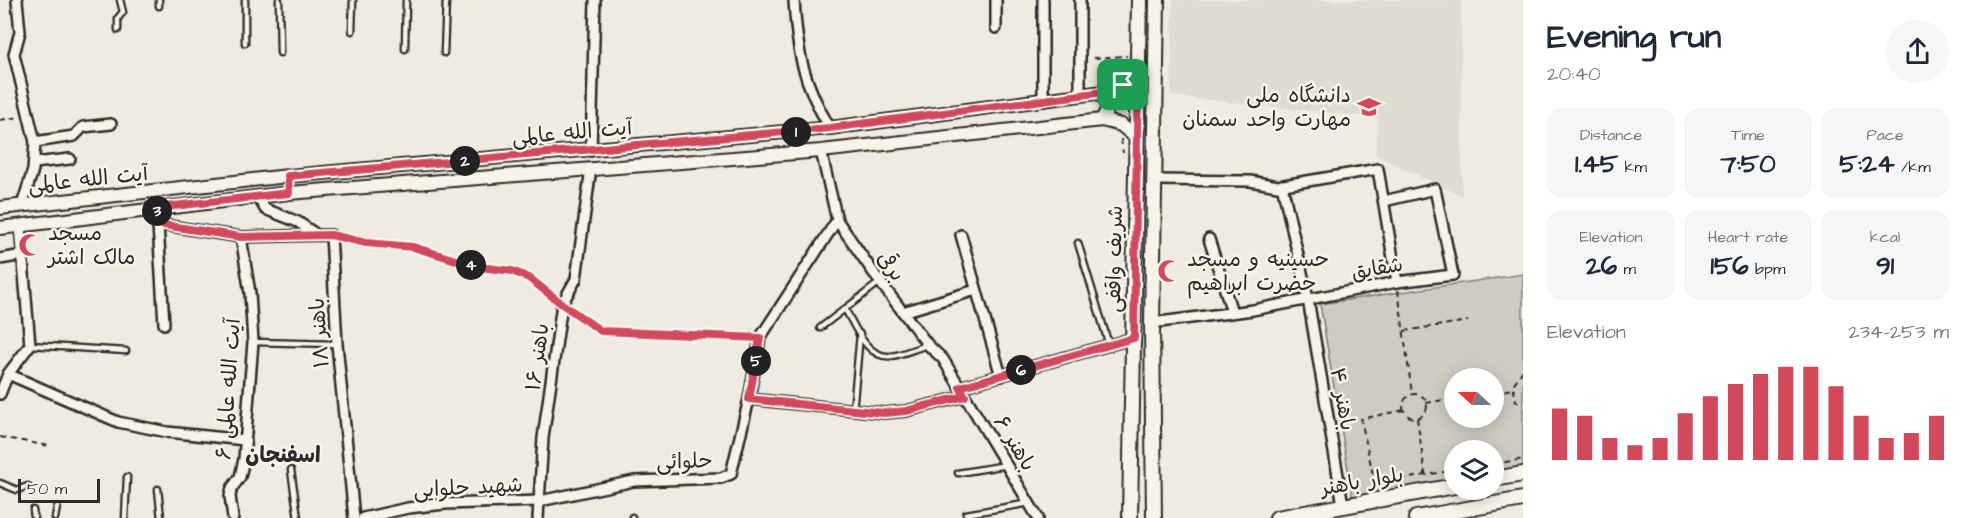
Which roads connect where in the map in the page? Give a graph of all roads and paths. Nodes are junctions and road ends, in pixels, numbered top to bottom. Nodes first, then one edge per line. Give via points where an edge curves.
1 (16, 0) edge
2 (120, 0) edge
3 (245, 0) edge
4 (279, 0) edge
5 (352, 0) edge
6 (406, 0) edge
7 (446, 0) edge
8 (595, 0) edge
9 (794, 0) edge
10 (996, 0) edge
11 (1042, 0) edge
12 (1080, 0) edge
13 (1139, 0) edge
14 (1157, 0) edge
15 (996, 28) dead end
16 (118, 30) dead end
17 (352, 31) dead end
18 (245, 43) dead end
19 (405, 49) dead end
20 (280, 53) dead end
21 (444, 53) dead end
22 (1094, 58) dead end
23 (1134, 60) junction
24 (1123, 85) junction
25 (1096, 94) junction
26 (1080, 96) junction
27 (1043, 101) junction
28 (29, 116) junction
29 (0, 120) edge
30 (1102, 120) junction
31 (111, 124) dead end
32 (1120, 125) junction
33 (830, 128) junction
34 (1137, 138) junction
35 (36, 142) junction
36 (591, 151) junction
37 (821, 151) junction
38 (1137, 153) junction
39 (70, 159) dead end
40 (34, 163) junction
41 (591, 168) junction
42 (288, 176) junction
43 (1154, 180) junction
44 (1282, 185) junction
45 (289, 193) junction
46 (258, 197) junction
47 (1384, 201) junction
48 (22, 205) junction
49 (0, 208) edge
50 (156, 208) junction
51 (837, 220) junction
52 (157, 224) junction
53 (20, 226) junction
54 (0, 228) edge
55 (317, 235) junction
56 (331, 235) junction
57 (961, 235) dead end
58 (241, 237) junction
59 (1209, 239) dead end
60 (1078, 243) dead end
61 (23, 255) junction
62 (0, 259) edge
63 (880, 282) junction
64 (1397, 282) junction
65 (976, 290) junction
66 (1308, 299) junction
67 (562, 304) junction
68 (845, 309) junction
69 (903, 312) junction
70 (1232, 312) junction
71 (1468, 321) dead end
72 (1152, 323) junction
73 (164, 324) dead end
74 (820, 328) dead end
75 (1404, 331) junction
76 (860, 334) junction
77 (760, 338) junction
78 (1134, 338) junction
79 (253, 342) junction
80 (30, 345) junction
81 (337, 345) junction
82 (928, 345) junction
83 (1109, 345) junction
84 (126, 351) dead end
85 (1523, 370) edge
86 (8, 374) junction
87 (1000, 376) junction
88 (960, 387) junction
89 (1514, 389) junction
90 (1504, 390) edge
91 (0, 394) edge
92 (1412, 394) junction
93 (965, 396) junction
94 (749, 399) junction
95 (1444, 400) edge
96 (1426, 403) junction
97 (1523, 405) edge
98 (1404, 410) junction
99 (853, 411) junction
100 (1417, 418) junction
101 (0, 437) edge
102 (245, 440) junction
103 (50, 446) dead end
104 (1523, 459) edge
105 (1504, 462) edge
106 (1006, 465) junction
107 (291, 470) dead end
108 (1444, 472) edge
109 (958, 473) dead end
110 (1523, 474) edge
111 (1425, 475) junction
112 (127, 477) dead end
113 (1504, 477) edge
114 (0, 483) edge
115 (28, 486) dead end
116 (1444, 488) edge
117 (158, 489) dead end
118 (1428, 491) junction
119 (1523, 499) edge
120 (540, 501) junction
121 (1030, 503) junction
122 (1344, 505) junction
123 (57, 507) dead end
124 (33, 510) dead end
125 (966, 514) dead end
126 (34, 518) edge
127 (55, 518) edge
128 (125, 518) edge
129 (161, 518) edge
130 (233, 518) edge
131 (298, 518) edge
132 (354, 518) edge
133 (363, 518) edge
134 (538, 518) edge
135 (1038, 518) edge
136 (1130, 518) edge
137 (1154, 518) edge
138 (1277, 518) edge
139 (1416, 518) edge

1 - 28 street via 20,32 14,54
2 - 16 lane via 123,12 118,18
3 - 18 lane
4 - 20 lane
5 - 17 lane
6 - 19 lane
7 - 21 lane
8 - 36 street
9 - 33 street via 803,73
10 - 15 street
11 - 27 street
12 - 26 street
13 - 23 main road, شریف واقفی
14 - 43 main road, شریف واقفی
22 - 23 path
23 - 24 path
23 - 24 street, آیت الله عالمی
23 - 34 main road, شریف واقفی
24 - 25 street, آیت الله عالمی
24 - 32 path
25 - 26 street, آیت الله عالمی
25 - 30 street via 1106,97 1109,106
26 - 27 street, آیت الله عالمی
27 - 33 street, آیت الله عالمی
28 - 29 path
28 - 35 street
30 - 32 street, آیت الله عالمی
30 - 37 street, آیت الله عالمی
31 - 35 street via 82,127 75,136
32 - 34 street, آیت الله عالمی
32 - 38 path via 1122,153
33 - 36 street, آیت الله عالمی
34 - 38 main road, شریف واقفی
35 - 40 street
36 - 42 street, آیت الله عالمی
37 - 41 street, آیت الله عالمی
37 - 51 street, برقی
38 - 78 main road, شریف واقفی
39 - 40 street
40 - 48 street
41 - 45 street, آیت الله عالمی
41 - 67 street, باهنر ۱۶ via 576,279
42 - 45 street
42 - 48 street, آیت الله عالمی
43 - 44 street
43 - 72 main road, شریف واقفی
44 - 47 street via 1378,169
44 - 66 street, باهنر ۴
45 - 46 street, آیت الله عالمی
46 - 50 street, آیت الله عالمی
46 - 55 street via 265,208
47 - 64 street
47 - 64 street, شقایق via 1435,189 1453,275
48 - 49 street, آیت الله عالمی
50 - 52 street
50 - 53 street, آیت الله عالمی
51 - 63 street, برقی
51 - 77 street, حلوائی
52 - 58 street
52 - 73 street
53 - 54 street, آیت الله عالمی
53 - 61 street
55 - 56 street
55 - 58 street
56 - 67 path via 413,247 479,267 512,271 529,278
56 - 81 street, باهنر ۱۸
57 - 65 street
58 - 79 street, آیت الله عالمی ۶
59 - 70 street
60 - 83 lane
61 - 62 street
61 - 80 street
63 - 68 lane
63 - 69 street, برقی
64 - 66 street, شقایق
64 - 75 path
65 - 69 street
65 - 87 street
66 - 70 street, شقایق
66 - 122 street, باهنر ۴
67 - 77 lane via 601,331
67 - 120 street, باهنر ۱۶ via 543,438
68 - 74 lane
68 - 76 lane
69 - 82 street, برقی
70 - 72 street, شقایق
71 - 75 path
72 - 137 main road, شریف واقفی
75 - 92 path
76 - 82 lane via 879,355 890,356
76 - 99 lane
77 - 94 street, حلوائی
78 - 83 street
78 - 136 main road, شریف واقفی
79 - 81 lane
79 - 102 street, آیت الله عالمی ۶
80 - 84 lane
80 - 86 street
81 - 132 street, باهنر ۱۸
82 - 88 street, برقی via 943,359
83 - 87 street
85 - 89 path
86 - 91 street
86 - 102 street via 118,422 167,432
87 - 88 street
88 - 93 street, باهنر ۶
89 - 90 path
89 - 97 path via 1516,401
92 - 96 path
92 - 98 path via 1404,402
93 - 99 street via 906,411
93 - 106 street, باهنر ۶
94 - 99 street
94 - 120 street, حلوائی via 731,474 721,478 634,481
95 - 96 path
96 - 100 path via 1424,414
98 - 100 path
98 - 111 path via 1361,418 1375,484
100 - 111 path
101 - 103 path
102 - 130 street, آیت الله عالمی ۶ via 240,477 230,496
104 - 105 path
106 - 109 lane
106 - 121 street, باهنر ۶
107 - 131 lane
108 - 111 path
110 - 113 main road
111 - 118 path
112 - 128 lane
114 - 115 lane via 17,490
116 - 118 main road, بلوار باهنر
117 - 129 lane
118 - 122 main road, بلوار باهنر
119 - 139 main road
120 - 133 street, شهید حلوایی via 445,504
120 - 134 street, باهنر ۱۶
121 - 125 lane
121 - 135 street, باهنر ۶
122 - 138 main road, بلوار باهنر
123 - 127 lane
124 - 126 lane

